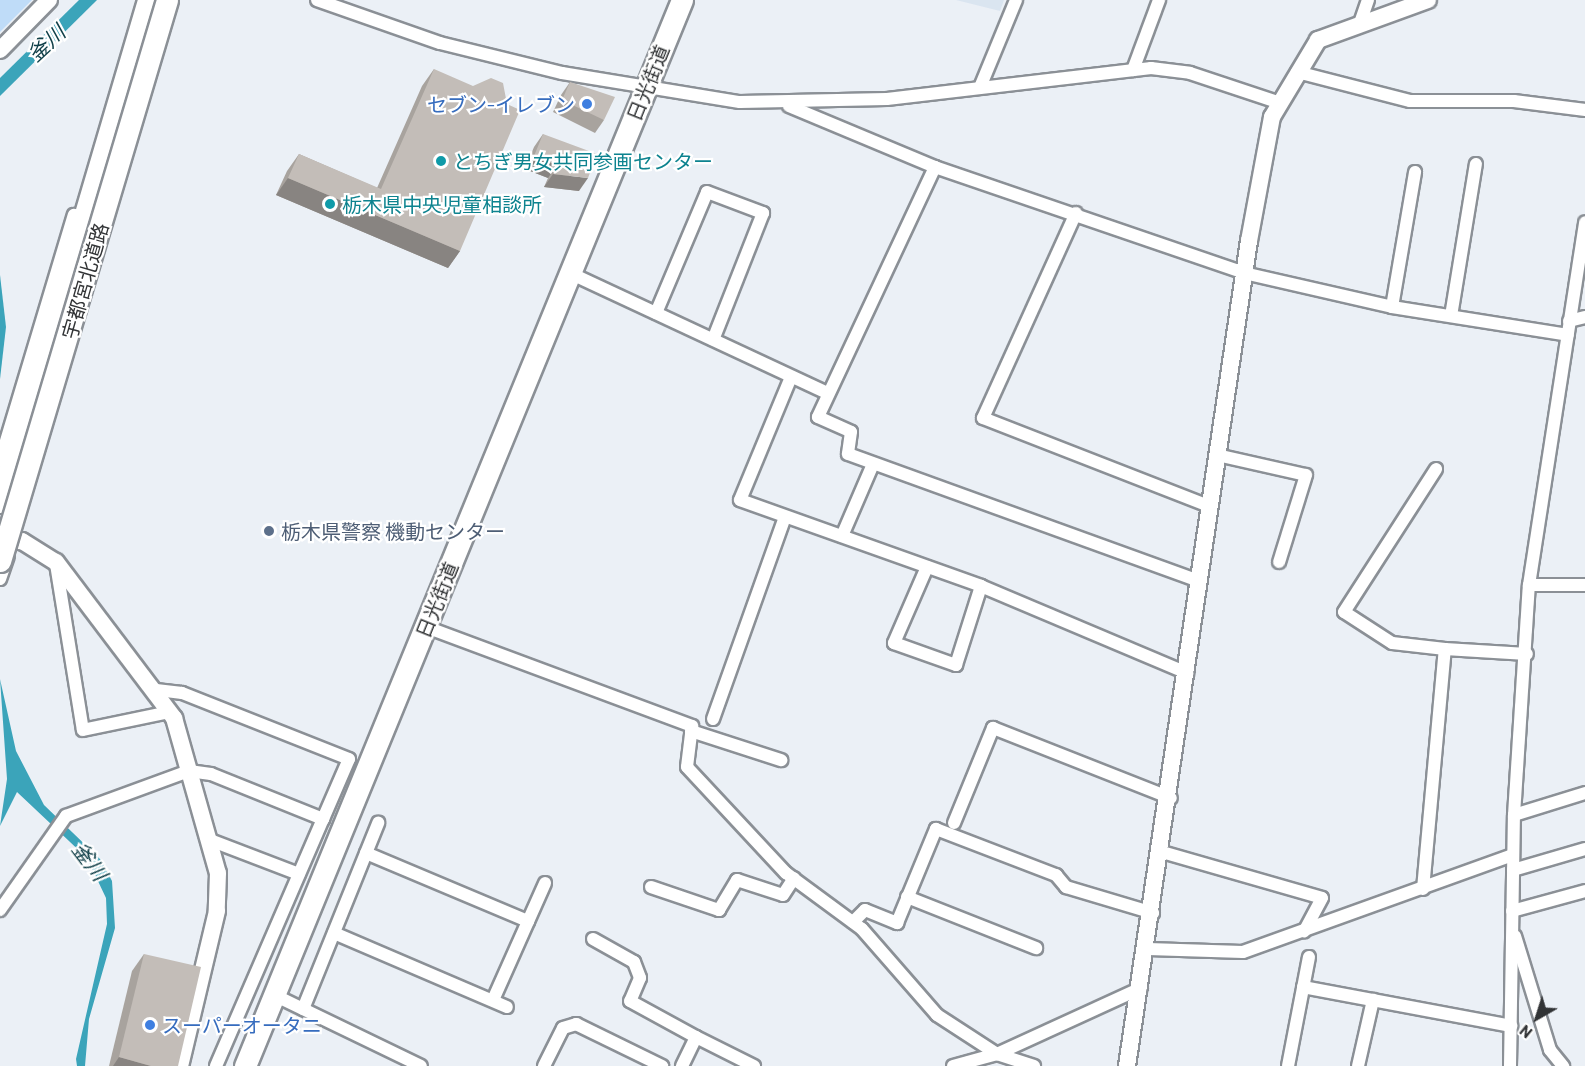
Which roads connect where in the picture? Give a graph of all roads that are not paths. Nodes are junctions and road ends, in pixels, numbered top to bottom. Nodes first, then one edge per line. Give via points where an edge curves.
1 (49, 0) edge
2 (138, 0) edge
3 (148, 0) edge
4 (167, 0) edge
5 (174, 0) edge
6 (317, 0) edge
7 (682, 0) edge
8 (1016, 0) edge
9 (1159, 0) edge
10 (1368, 0) edge
11 (1428, 0) edge
12 (1359, 26) junction
13 (0, 50) edge
14 (1133, 70) junction
15 (1297, 72) junction
16 (647, 84) junction
17 (981, 85) junction
18 (1277, 102) junction
19 (784, 104) junction
20 (1585, 110) edge
21 (1476, 164) dead end
22 (935, 167) junction
23 (1415, 172) dead end
24 (1076, 213) junction
25 (1585, 222) edge
26 (1582, 255) edge
27 (1244, 273) junction
28 (572, 274) junction
29 (1392, 307) junction
30 (656, 314) junction
31 (1451, 316) junction
32 (1579, 321) edge
33 (1568, 335) junction
34 (713, 340) junction
35 (791, 376) junction
36 (827, 393) junction
37 (1217, 455) junction
38 (0, 460) edge
39 (873, 464) junction
40 (1436, 469) dead end
41 (0, 502) edge
42 (1209, 506) junction
43 (785, 517) junction
44 (842, 536) junction
45 (7, 540) edge
46 (0, 561) edge
47 (56, 562) junction
48 (1279, 562) dead end
49 (927, 567) junction
50 (0, 579) edge
51 (1198, 581) junction
52 (1529, 585) junction
53 (1585, 585) edge
54 (981, 586) junction
55 (426, 627) junction
56 (1445, 649) junction
57 (1527, 654) junction
58 (1187, 673) junction
59 (156, 690) junction
60 (170, 712) junction
61 (713, 719) dead end
62 (691, 731) junction
63 (781, 760) dead end
64 (189, 771) junction
65 (1585, 793) edge
66 (1171, 798) junction
67 (1514, 815) junction
68 (323, 819) junction
69 (378, 823) dead end
70 (954, 823) dead end
71 (210, 840) junction
72 (1585, 849) edge
73 (1162, 852) junction
74 (366, 853) junction
75 (1513, 855) junction
76 (1513, 870) junction
77 (299, 874) junction
78 (794, 878) junction
79 (545, 883) dead end
80 (651, 887) dead end
81 (1423, 889) junction
82 (1585, 891) edge
83 (907, 897) junction
84 (0, 910) edge
85 (1512, 911) junction
86 (1153, 913) junction
87 (528, 921) junction
88 (853, 922) junction
89 (1512, 926) junction
90 (1304, 932) junction
91 (334, 933) junction
92 (593, 939) dead end
93 (1036, 948) dead end
94 (1148, 949) junction
95 (1309, 957) dead end
96 (1303, 987) junction
97 (1141, 988) junction
98 (274, 995) junction
99 (493, 1000) junction
100 (1373, 1000) junction
101 (507, 1006) dead end
102 (303, 1009) junction
103 (1511, 1026) junction
104 (696, 1037) junction
105 (995, 1060) edge
106 (414, 1065) edge
107 (180, 1066) edge
108 (216, 1066) edge
109 (245, 1066) edge
110 (544, 1066) edge
111 (662, 1066) edge
112 (682, 1066) edge
113 (754, 1066) edge
114 (953, 1066) edge
115 (1034, 1066) edge
116 (1127, 1066) edge
117 (1288, 1066) edge
118 (1358, 1066) edge
119 (1510, 1066) edge
120 (1563, 1066) edge

1 - 13 street
2 - 38 street
3 - 41 highway, 宇都宮北道路
4 - 46 highway, 宇都宮北道路, bridge
5 - 45 street
6 - 16 street via 440,43 562,74
7 - 16 highway, 日光街道
8 - 17 street
9 - 14 street
10 - 12 street
11 - 12 street
12 - 15 street via 1318,40
14 - 17 street
14 - 18 street via 1190,73
15 - 18 street
15 - 20 street via 1410,101 1514,100
16 - 19 street
16 - 28 highway, 日光街道
17 - 19 street via 887,99
18 - 27 street
19 - 22 street
21 - 31 street
22 - 24 street
22 - 36 street
23 - 29 street
24 - 27 street
24 - 42 street via 983,418
25 - 26 street
26 - 32 street
27 - 29 street
27 - 37 street
28 - 30 street
28 - 55 highway, 日光街道
29 - 31 street
30 - 34 street
30 - 34 street via 706,192 763,213
31 - 33 street
32 - 33 street
33 - 52 street
34 - 35 street
35 - 36 street
35 - 43 street via 740,500
36 - 39 street via 818,417 851,432 848,454
37 - 42 street
37 - 48 street via 1306,475
39 - 44 street
39 - 51 street
40 - 56 street via 1344,612 1392,643
42 - 51 street
43 - 44 street
43 - 61 street
44 - 49 street
45 - 47 street
45 - 50 street
47 - 59 street
47 - 60 street via 83,730
49 - 54 street
49 - 54 street via 894,642 956,665
51 - 58 street
52 - 53 street
52 - 57 street
54 - 58 street
55 - 62 street via 692,726
55 - 98 highway, 日光街道
56 - 57 street
56 - 81 street
57 - 67 street
58 - 66 street
59 - 60 street
59 - 68 street via 182,693 349,759
60 - 64 street
62 - 63 street
62 - 78 street via 687,767
64 - 68 street via 211,774
64 - 71 street
64 - 84 street via 66,816 49,834
65 - 67 street
66 - 70 street via 993,728
66 - 73 street
67 - 75 street
68 - 77 street
69 - 74 street
71 - 77 street
71 - 107 street via 218,873 218,911
72 - 76 street
73 - 86 street
73 - 90 street via 1322,898
74 - 87 street
74 - 91 street
75 - 76 street
75 - 81 street
76 - 85 street
77 - 108 street
78 - 80 street via 783,895 737,880 719,910
78 - 88 street
79 - 87 street
81 - 90 street
82 - 85 street
83 - 86 street via 936,829 1056,875 1066,887
83 - 88 street via 897,923 865,910
83 - 93 street
85 - 89 street
86 - 94 street
87 - 99 street
88 - 105 street via 937,1016
89 - 103 street
89 - 120 street via 1551,1050
90 - 94 street via 1243,952
91 - 99 street
91 - 102 street
92 - 104 street via 634,962 640,978 630,1000
94 - 97 street
95 - 96 street
96 - 100 street
96 - 117 street
97 - 105 street
97 - 116 street
98 - 102 street
98 - 109 highway, 日光街道
99 - 101 street
100 - 103 street
100 - 118 street
102 - 106 street
103 - 119 street
104 - 112 street
104 - 113 street
105 - 114 street
105 - 115 street
110 - 111 street via 564,1028 576,1024

